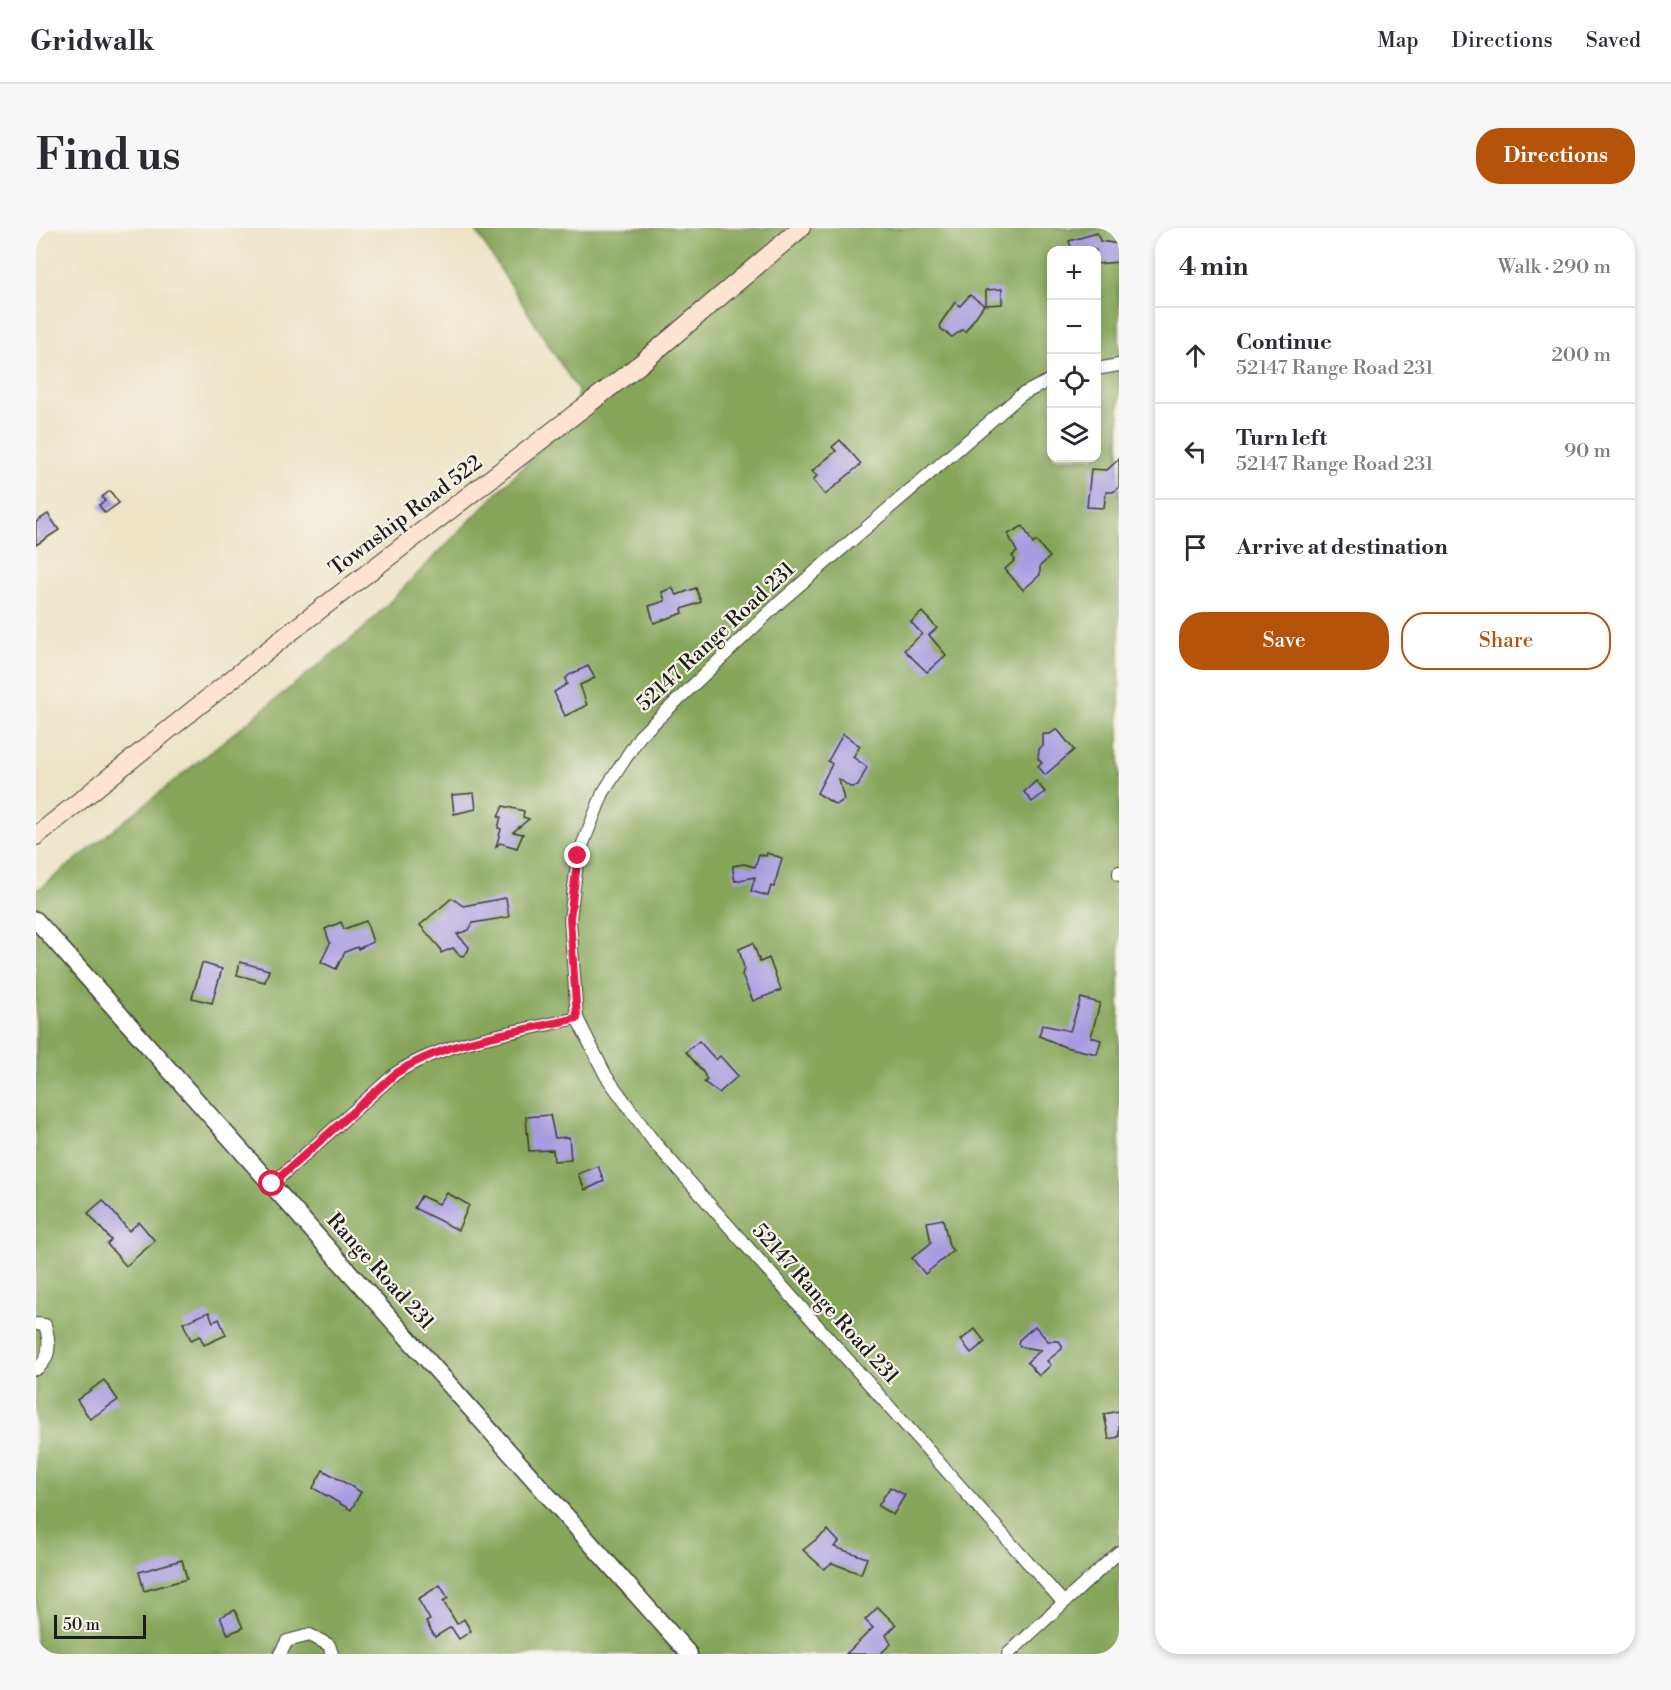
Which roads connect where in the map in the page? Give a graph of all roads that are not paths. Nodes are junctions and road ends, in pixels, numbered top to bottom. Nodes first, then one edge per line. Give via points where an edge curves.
1 (801, 228) edge
2 (1119, 365) edge
3 (1101, 368) edge
4 (1047, 382) edge
5 (36, 836) edge
6 (36, 920) edge
7 (577, 1018) junction
8 (272, 1184) junction
9 (36, 1324) edge
10 (36, 1368) edge
11 (1119, 1552) edge
12 (1063, 1602) junction
13 (280, 1654) edge
14 (332, 1654) edge
15 (689, 1654) edge
16 (1008, 1654) edge

1 - 5 main road, Township Road 522 via 639,365 292,631
2 - 3 street
4 - 7 street, 52147 Range Road 231 via 1021,395 781,601 640,736 603,793 578,856 570,918
6 - 8 street, Range Road 231
7 - 8 street via 415,1060
7 - 12 street, 52147 Range Road 231 via 606,1076 654,1142
8 - 15 street, Range Road 231
9 - 10 street via 45,1325 50,1342 43,1364
11 - 12 street
12 - 16 street
13 - 14 street via 287,1641 310,1635 328,1645

